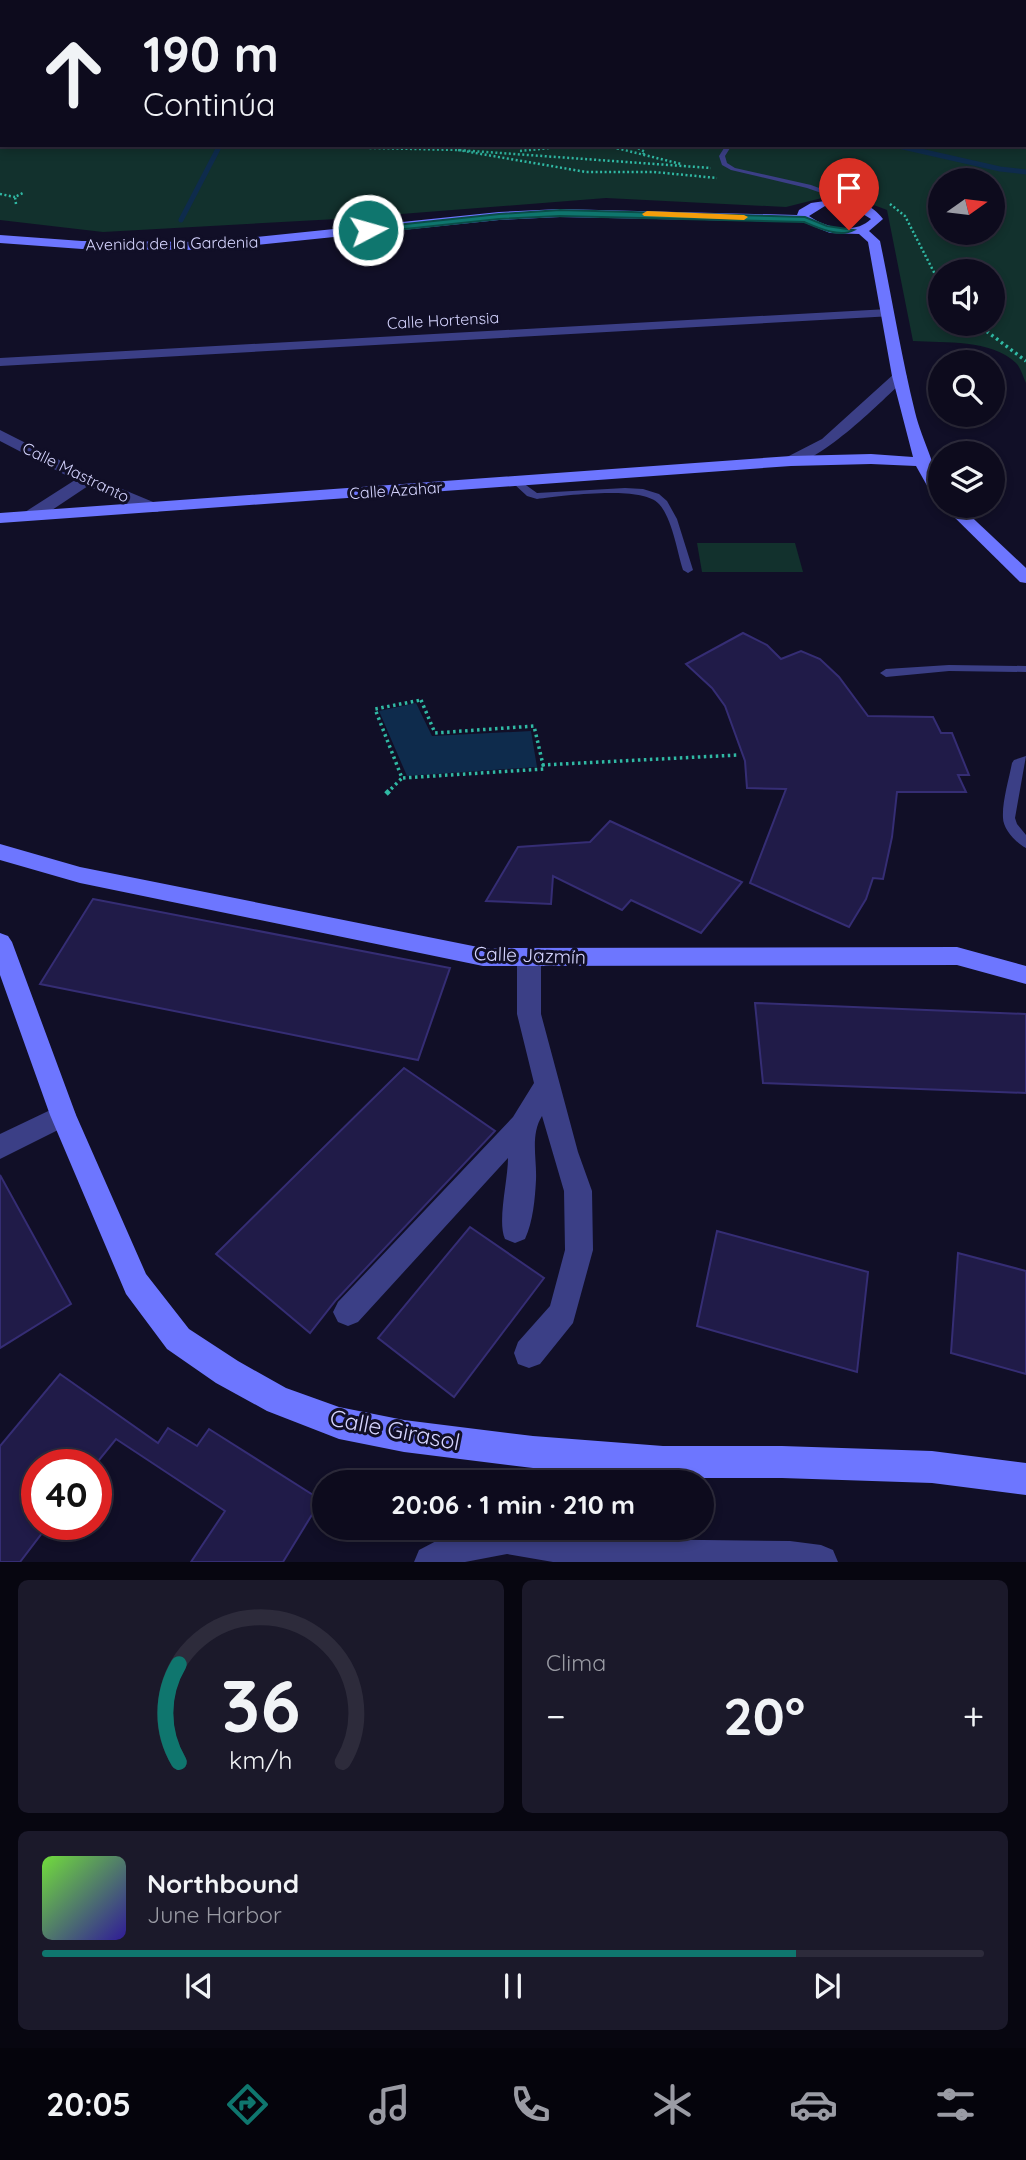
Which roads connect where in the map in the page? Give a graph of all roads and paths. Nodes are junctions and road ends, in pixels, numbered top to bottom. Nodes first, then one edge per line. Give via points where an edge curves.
1 (332, 147) edge
2 (563, 147) edge
3 (611, 147) edge
4 (623, 147) edge
5 (634, 147) edge
6 (728, 147) edge
7 (615, 148) junction
8 (458, 150) junction
9 (514, 153) junction
10 (642, 156) junction
11 (685, 166) junction
12 (729, 167) junction
13 (725, 178) dead end
14 (23, 193) dead end
15 (0, 194) edge
16 (15, 198) junction
17 (883, 200) dead end
18 (837, 203) junction
19 (16, 204) dead end
20 (804, 216) junction
21 (860, 229) junction
22 (0, 230) edge
23 (0, 239) edge
24 (928, 261) edge
25 (888, 313) junction
26 (993, 336) edge
27 (1026, 361) edge
28 (0, 362) edge
29 (900, 376) junction
30 (0, 435) edge
31 (791, 461) junction
32 (921, 462) junction
33 (928, 478) edge
34 (87, 480) junction
35 (516, 481) junction
36 (152, 508) junction
37 (31, 516) junction
38 (0, 518) edge
39 (964, 518) edge
40 (688, 570) dead end
41 (1026, 578) edge
42 (1026, 669) edge
43 (886, 673) dead end
44 (738, 755) dead end
45 (1026, 760) edge
46 (542, 765) junction
47 (402, 778) junction
48 (386, 794) dead end
49 (1026, 843) edge
50 (0, 852) edge
51 (0, 942) edge
52 (529, 957) junction
53 (1026, 975) edge
54 (546, 1086) junction
55 (63, 1115) junction
56 (522, 1125) junction
57 (0, 1147) edge
58 (515, 1230) dead end
59 (348, 1312) dead end
60 (529, 1353) dead end
61 (1026, 1479) edge
62 (431, 1562) edge
63 (821, 1562) edge

1 - 8 path
2 - 9 path
3 - 7 path
4 - 7 path
5 - 10 path via 643,150
6 - 12 lane via 722,156
7 - 10 path
8 - 9 path
8 - 13 path via 586,172
9 - 11 path
10 - 11 path
11 - 12 path
12 - 18 lane via 809,186 836,196
14 - 16 path
15 - 16 path
16 - 19 path
17 - 24 path via 905,216
18 - 20 street via 815,205
18 - 21 street via 860,206 874,214 875,223
20 - 21 street via 825,228
20 - 22 street, Avenida de la Gardenia via 597,205 204,239 90,238
20 - 23 street, Avenida de la Gardenia via 499,216 206,246
21 - 25 street via 874,241
25 - 28 street, Calle Hortensia
25 - 29 street
26 - 27 path
29 - 31 street, Calle Azahar via 827,442
29 - 32 street
30 - 34 street, Calle Mastranto
31 - 32 street, Calle Azahar
31 - 35 street, Calle Azahar
32 - 33 street
34 - 36 street, Calle Mastranto
34 - 37 street
35 - 36 street, Calle Azahar
35 - 40 lane via 537,496 651,492 664,502
36 - 37 street, Calle Azahar
37 - 38 street, Calle Azahar
39 - 41 street
42 - 43 lane
44 - 46 path
45 - 49 lane via 1018,763 1009,818
46 - 47 path via 544,769
46 - 47 path via 534,726 435,733 421,700 375,709
47 - 48 path
50 - 52 street, Calle Jazmín via 80,875 483,957
51 - 55 street, Calle Girasol
52 - 53 street, Calle Jazmín via 957,956
52 - 54 street via 529,1014
54 - 56 street
54 - 60 street via 578,1191 579,1250 563,1312
55 - 57 street
55 - 61 street, Calle Girasol via 136,1284 178,1339 278,1400 339,1423 404,1436 546,1453 663,1462 932,1467
56 - 58 street via 522,1180
56 - 59 street
62 - 63 street via 465,1543 507,1537 620,1556

